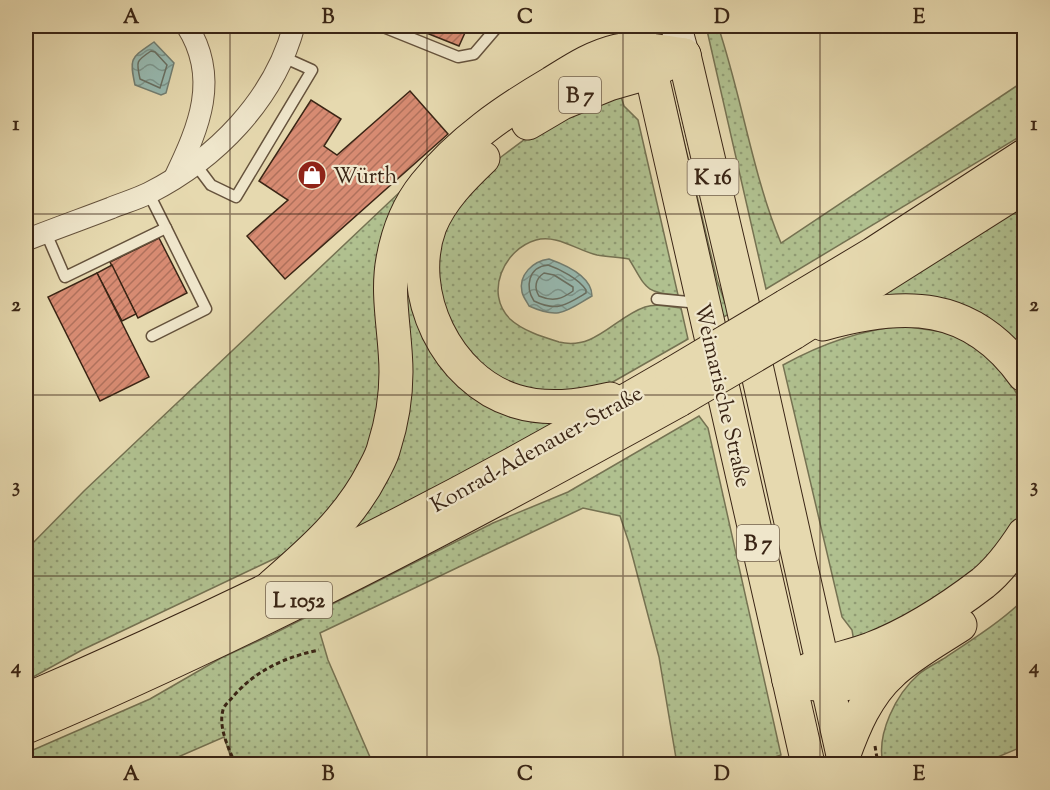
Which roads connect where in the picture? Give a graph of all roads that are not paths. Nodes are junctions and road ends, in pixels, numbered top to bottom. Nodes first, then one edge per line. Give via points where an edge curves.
1 (187, 26) edge
2 (294, 26) edge
3 (381, 26) edge
4 (498, 26) edge
5 (609, 26) edge
6 (680, 40) edge
7 (645, 49) edge
8 (283, 57) junction
9 (591, 59) junction
10 (1024, 156) edge
11 (196, 165) junction
12 (176, 177) junction
13 (1024, 187) edge
14 (149, 194) junction
15 (166, 228) junction
16 (46, 232) junction
17 (26, 240) edge
18 (657, 299) dead end
19 (704, 303) junction
20 (790, 320) junction
21 (152, 336) dead end
22 (1024, 375) edge
23 (675, 387) junction
24 (641, 392) junction
25 (567, 462) joint
26 (1024, 534) edge
27 (1024, 572) edge
28 (272, 586) junction
29 (185, 655) junction
30 (825, 674) junction
31 (890, 674) junction
32 (789, 680) junction
33 (152, 686) dead end
34 (26, 700) edge
35 (26, 727) edge
36 (844, 761) edge
37 (808, 765) edge

1 - 12 street via 204,75 204,103
2 - 8 street
3 - 4 lane via 458,57 474,54
5 - 9 main road
6 - 7 main road
6 - 30 main road, Weimarische Straße / K 16
7 - 9 main road
7 - 19 main road, Weimarische Straße / B 7
7 - 24 main road, B 7 via 609,84 562,103 515,131 460,179 430,227 423,264 426,301 438,331 456,360 492,392 516,401 563,407
8 - 11 street via 248,113 222,144
8 - 11 lane via 312,70 236,197 211,186
9 - 28 main road, L 1052 via 516,105 453,155 425,185 403,220 393,260 394,410 384,450 364,489 336,526
10 - 20 main road, Konrad-Adenauer-Straße / B 7 via 892,242
11 - 12 street
12 - 14 street
13 - 20 main road, Konrad-Adenauer-Straße / B 7
14 - 15 lane
14 - 16 street
15 - 16 lane via 66,277
15 - 21 lane via 206,309
16 - 17 street
18 - 19 lane
19 - 32 main road, Weimarische Straße / B 7
20 - 22 main road, B 7 via 919,310 961,321 983,333 1010,355
20 - 23 main road, Konrad-Adenauer-Straße / B 7, bridge
23 - 24 main road, Konrad-Adenauer-Straße / B 7
23 - 25 main road, Konrad-Adenauer-Straße / B 7
24 - 28 main road, Konrad-Adenauer-Straße / L 1052 via 499,471
25 - 29 main road, Konrad-Adenauer-Straße / L 1052 via 439,531
26 - 30 main road via 984,582 918,626 858,653
27 - 31 main road via 978,613
28 - 34 main road, Konrad-Adenauer-Straße / L 1052
29 - 33 lane
29 - 35 main road, Konrad-Adenauer-Straße / L 1052
30 - 31 main road via 870,681
30 - 32 main road
30 - 36 main road, Weimarische Straße / K 16
31 - 36 main road via 853,729
32 - 37 main road, Weimarische Straße / B 7

